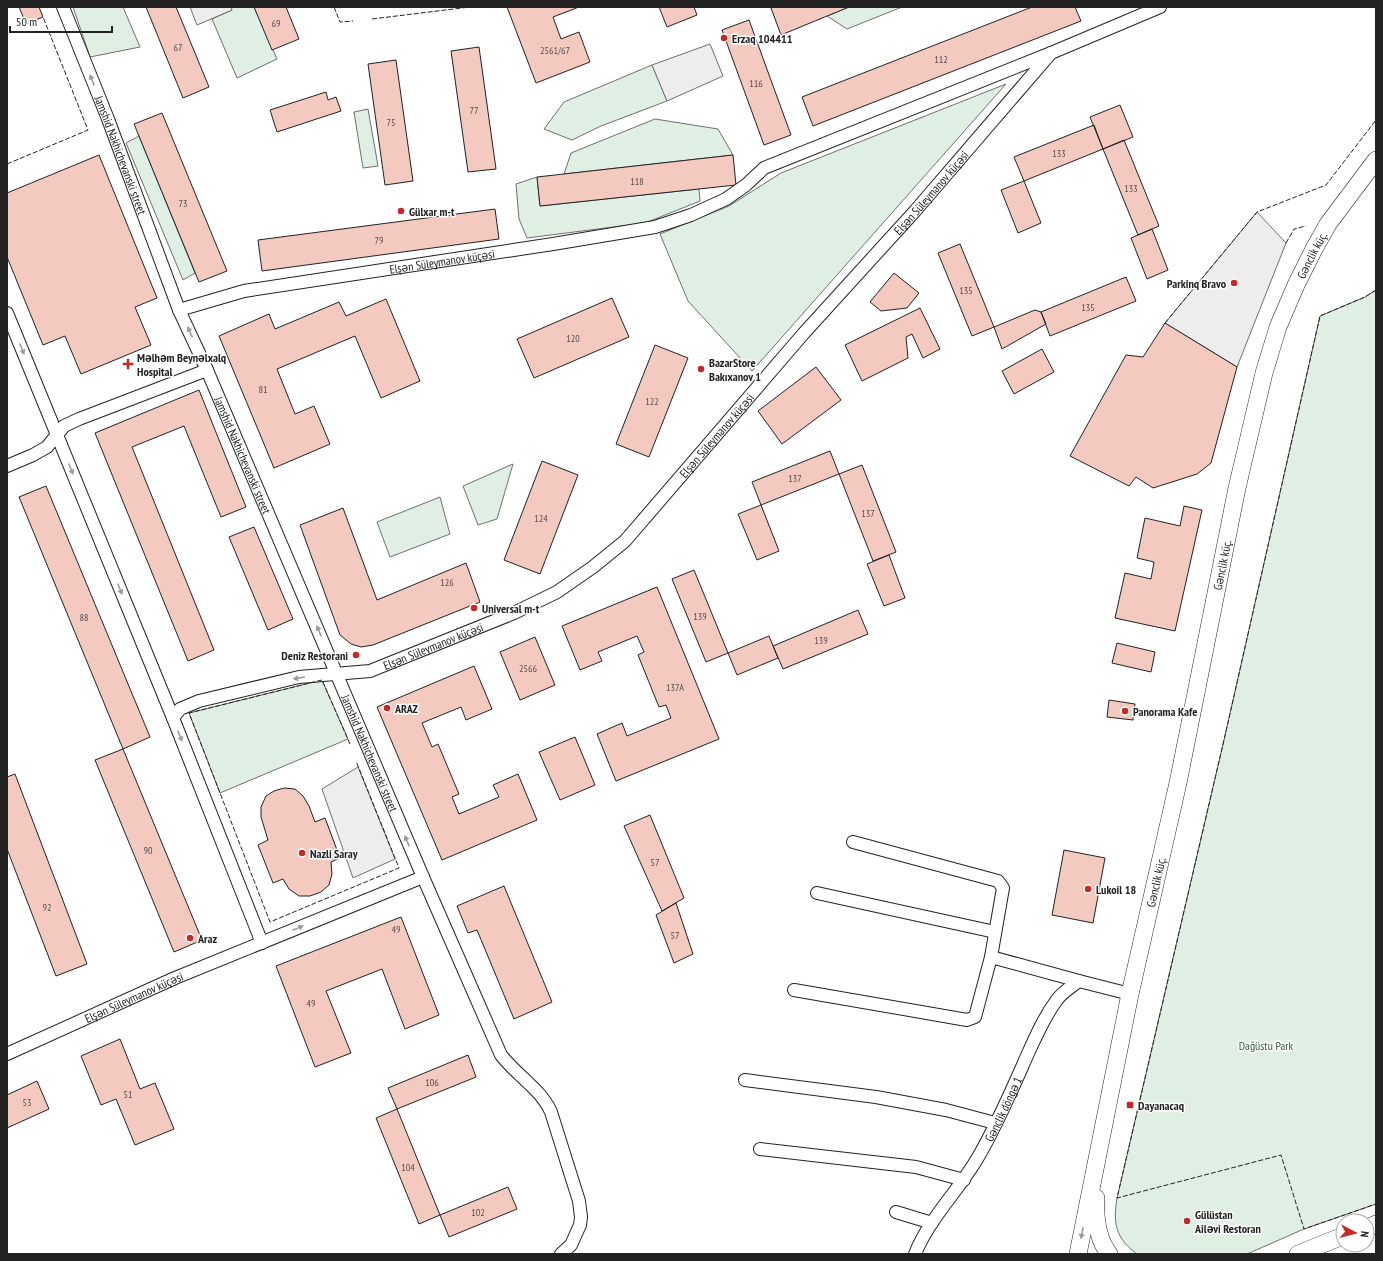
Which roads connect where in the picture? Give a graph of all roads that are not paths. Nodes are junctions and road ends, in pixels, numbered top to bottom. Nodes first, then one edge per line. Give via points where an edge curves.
1 (63, 7) edge
2 (1160, 7) edge
3 (1051, 53) junction
4 (1376, 160) edge
5 (179, 310) junction
6 (7, 312) edge
7 (207, 370) junction
8 (57, 436) junction
9 (7, 466) edge
10 (338, 675) junction
11 (173, 718) junction
12 (853, 842) dead end
13 (423, 877) junction
14 (817, 893) dead end
15 (995, 932) junction
16 (262, 943) junction
17 (991, 957) junction
18 (1079, 981) junction
19 (794, 990) dead end
20 (1130, 994) junction
21 (7, 1054) edge
22 (745, 1080) dead end
23 (996, 1123) junction
24 (760, 1149) dead end
25 (1098, 1154) junction
26 (964, 1180) junction
27 (896, 1212) dead end
28 (932, 1223) junction
29 (1335, 1239) edge
30 (573, 1249) edge
31 (561, 1254) edge
32 (915, 1254) edge
33 (1078, 1254) edge
34 (1109, 1254) edge
35 (1298, 1254) edge

5 -> 1 street, Jamshid Nakhichevanski street
2 - 3 street, Elşən Süleymanov küçəsi
3 - 5 street, Elşən Süleymanov küçəsi via 764,168 726,199 691,215 655,227 244,291
3 - 10 street, Elşən Süleymanov küçəsi via 625,541 557,592 514,613 370,671
4 - 20 main road, Gənclik küç. via 1328,224 1314,249 1278,328 1264,373 1237,488 1178,783
7 -> 5 street, Jamshid Nakhichevanski street
6 -> 8 street
7 - 8 street via 79,419 64,426
10 -> 7 street, Jamshid Nakhichevanski street
8 - 9 street via 47,447 34,455
8 -> 11 street
10 -> 11 street, Elşən Süleymanov küçəsi via 299,677 200,701 180,709
13 -> 10 street, Jamshid Nakhichevanski street
11 -> 16 street
12 - 15 street via 998,881 1003,888
16 -> 13 street, Elşən Süleymanov küçəsi
13 - 30 street, Jamshid Nakhichevanski street via 501,1055 547,1103 551,1112 580,1201 580,1225
14 - 15 street
15 - 17 street
16 - 21 street, Elşən Süleymanov küçəsi via 149,990
17 - 18 street
17 - 19 street via 975,1017 967,1020
18 - 20 street
18 - 23 street, Gənclik döngə 1 via 1057,1000 1044,1020
20 - 25 main road, Gənclik küç.
22 - 23 street via 876,1097 946,1110
23 - 26 street, Gənclik döngə 1
24 - 26 street via 916,1167
25 -> 33 main road
25 - 34 main road via 1095,1210 1099,1233
26 - 28 street, Gənclik döngə 1
27 - 28 street
28 - 32 street, Gənclik döngə 1
29 - 35 main road
30 - 31 street

